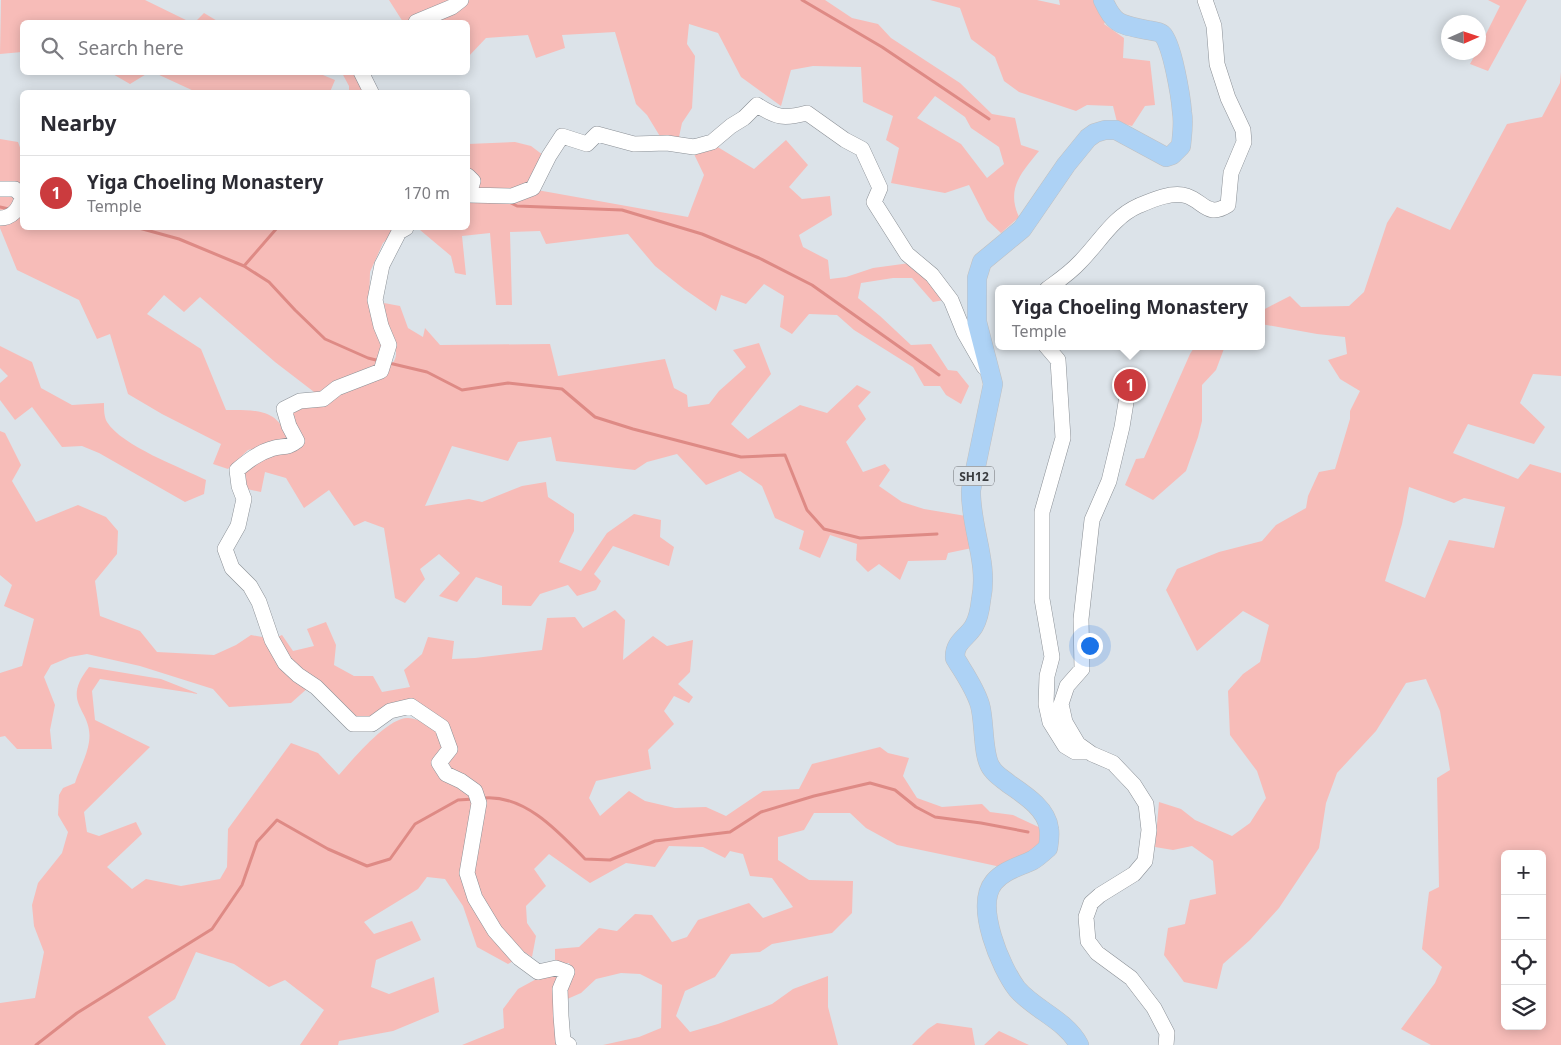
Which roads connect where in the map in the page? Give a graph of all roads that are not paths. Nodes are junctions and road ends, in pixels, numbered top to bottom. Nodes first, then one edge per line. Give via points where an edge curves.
1 (461, 0) edge
2 (1103, 0) edge
3 (1205, 0) edge
4 (421, 20) edge
5 (362, 75) edge
6 (370, 90) edge
7 (0, 189) edge
8 (470, 194) edge
9 (20, 195) edge
10 (20, 203) edge
11 (0, 218) edge
12 (402, 230) edge
13 (1052, 285) edge
14 (1049, 350) edge
15 (993, 384) junction
16 (1128, 390) dead end
17 (1092, 754) junction
18 (569, 1045) edge
19 (1079, 1045) edge
20 (1166, 1045) edge

1 - 4 street
2 - 15 main road, SH12 via 1110,16 1120,24 1154,31 1162,34 1166,41 1183,114 1181,146 1166,157 1116,130 1096,133 1066,165 1022,229 982,262 977,278 977,322
3 - 13 street via 1214,26 1217,64 1243,130 1244,142 1231,173 1228,205 1223,209 1210,210 1186,196 1170,195 1137,207 1120,217 1080,262
5 - 6 street
7 - 9 street via 15,189
8 - 15 street via 512,196 533,188 562,136 587,144 597,134 634,144 667,143 694,147 712,142 757,105 773,115 789,118 807,113 862,149 880,188 874,202 907,254 932,275 951,300 964,332
10 - 11 street via 18,209 6,218
12 - 18 street via 382,265 374,300 390,346 381,371 337,388 323,399 300,401 284,409 288,426 298,441 252,457 237,470 244,499 238,526 225,549 232,568 250,586 259,602 272,640 285,663 316,687 353,724 372,724 390,711 411,706 442,727 450,750 439,763 446,774 475,791 479,803 467,873 475,898 495,931 519,958 538,972 556,968 567,972 560,989 563,1041
14 - 17 street via 1058,360 1062,438 1042,512 1042,599 1052,657 1047,676 1046,704 1050,722 1065,746 1075,752
15 - 19 main road, SH12 via 971,490 983,570 982,598 975,624 957,646 955,658 981,708 990,767 1042,812 1050,830 1048,848 1035,860 1001,874 992,884 986,902 989,928 1016,988 1061,1025
16 - 17 street via 1109,481 1092,520 1081,619 1082,670 1067,686 1061,704 1065,722 1078,744
17 - 20 street via 1113,764 1134,785 1146,804 1149,830 1145,861 1134,874 1100,894 1092,903 1086,917 1088,941 1097,953 1131,978 1154,1008 1167,1033

